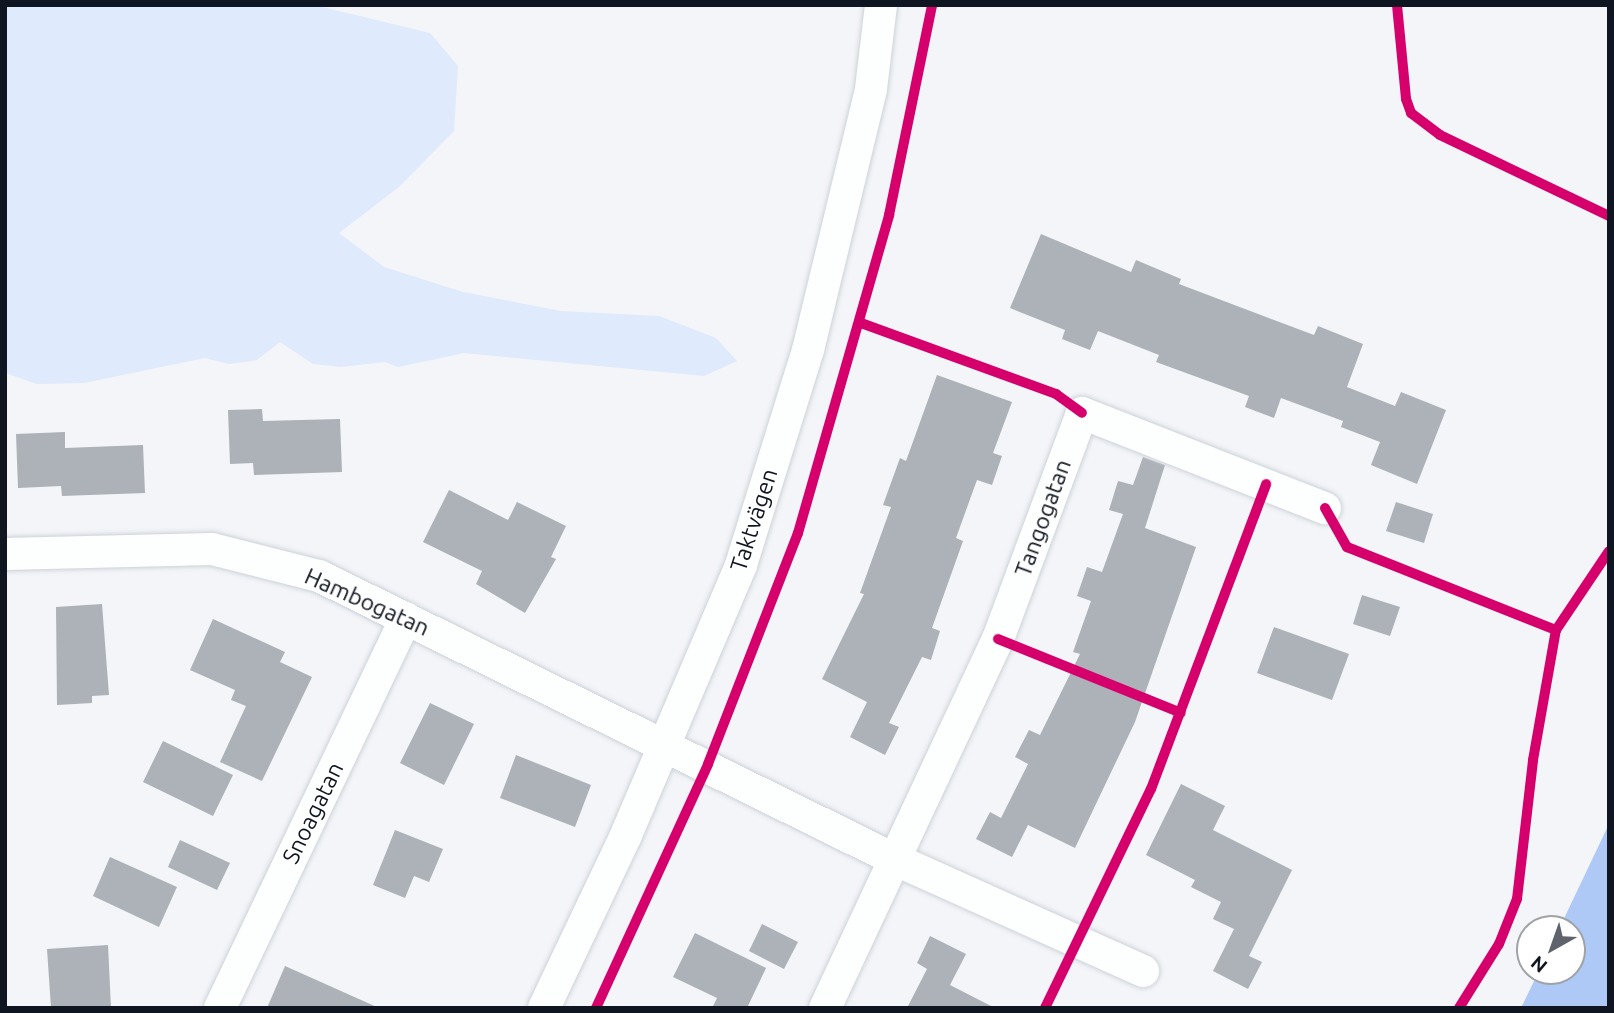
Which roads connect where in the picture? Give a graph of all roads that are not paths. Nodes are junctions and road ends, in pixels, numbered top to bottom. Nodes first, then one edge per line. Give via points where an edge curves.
1 (881, 5) edge
2 (1325, 508) dead end
3 (5, 554) edge
4 (406, 618) junction
5 (665, 743) junction
6 (896, 860) junction
7 (1143, 971) dead end
8 (220, 1008) edge
9 (544, 1008) edge
10 (825, 1008) edge

1 - 5 street, Taktvägen via 871,89 808,350 741,565
2 - 6 street, Tangogatan via 1082,413 998,639
3 - 4 street, Hambogatan via 212,549 319,576
4 - 5 street, Hambogatan
4 - 8 street, Snoagatan
5 - 6 street
5 - 9 street, Taktvägen
6 - 7 street
6 - 10 street, Tangogatan

